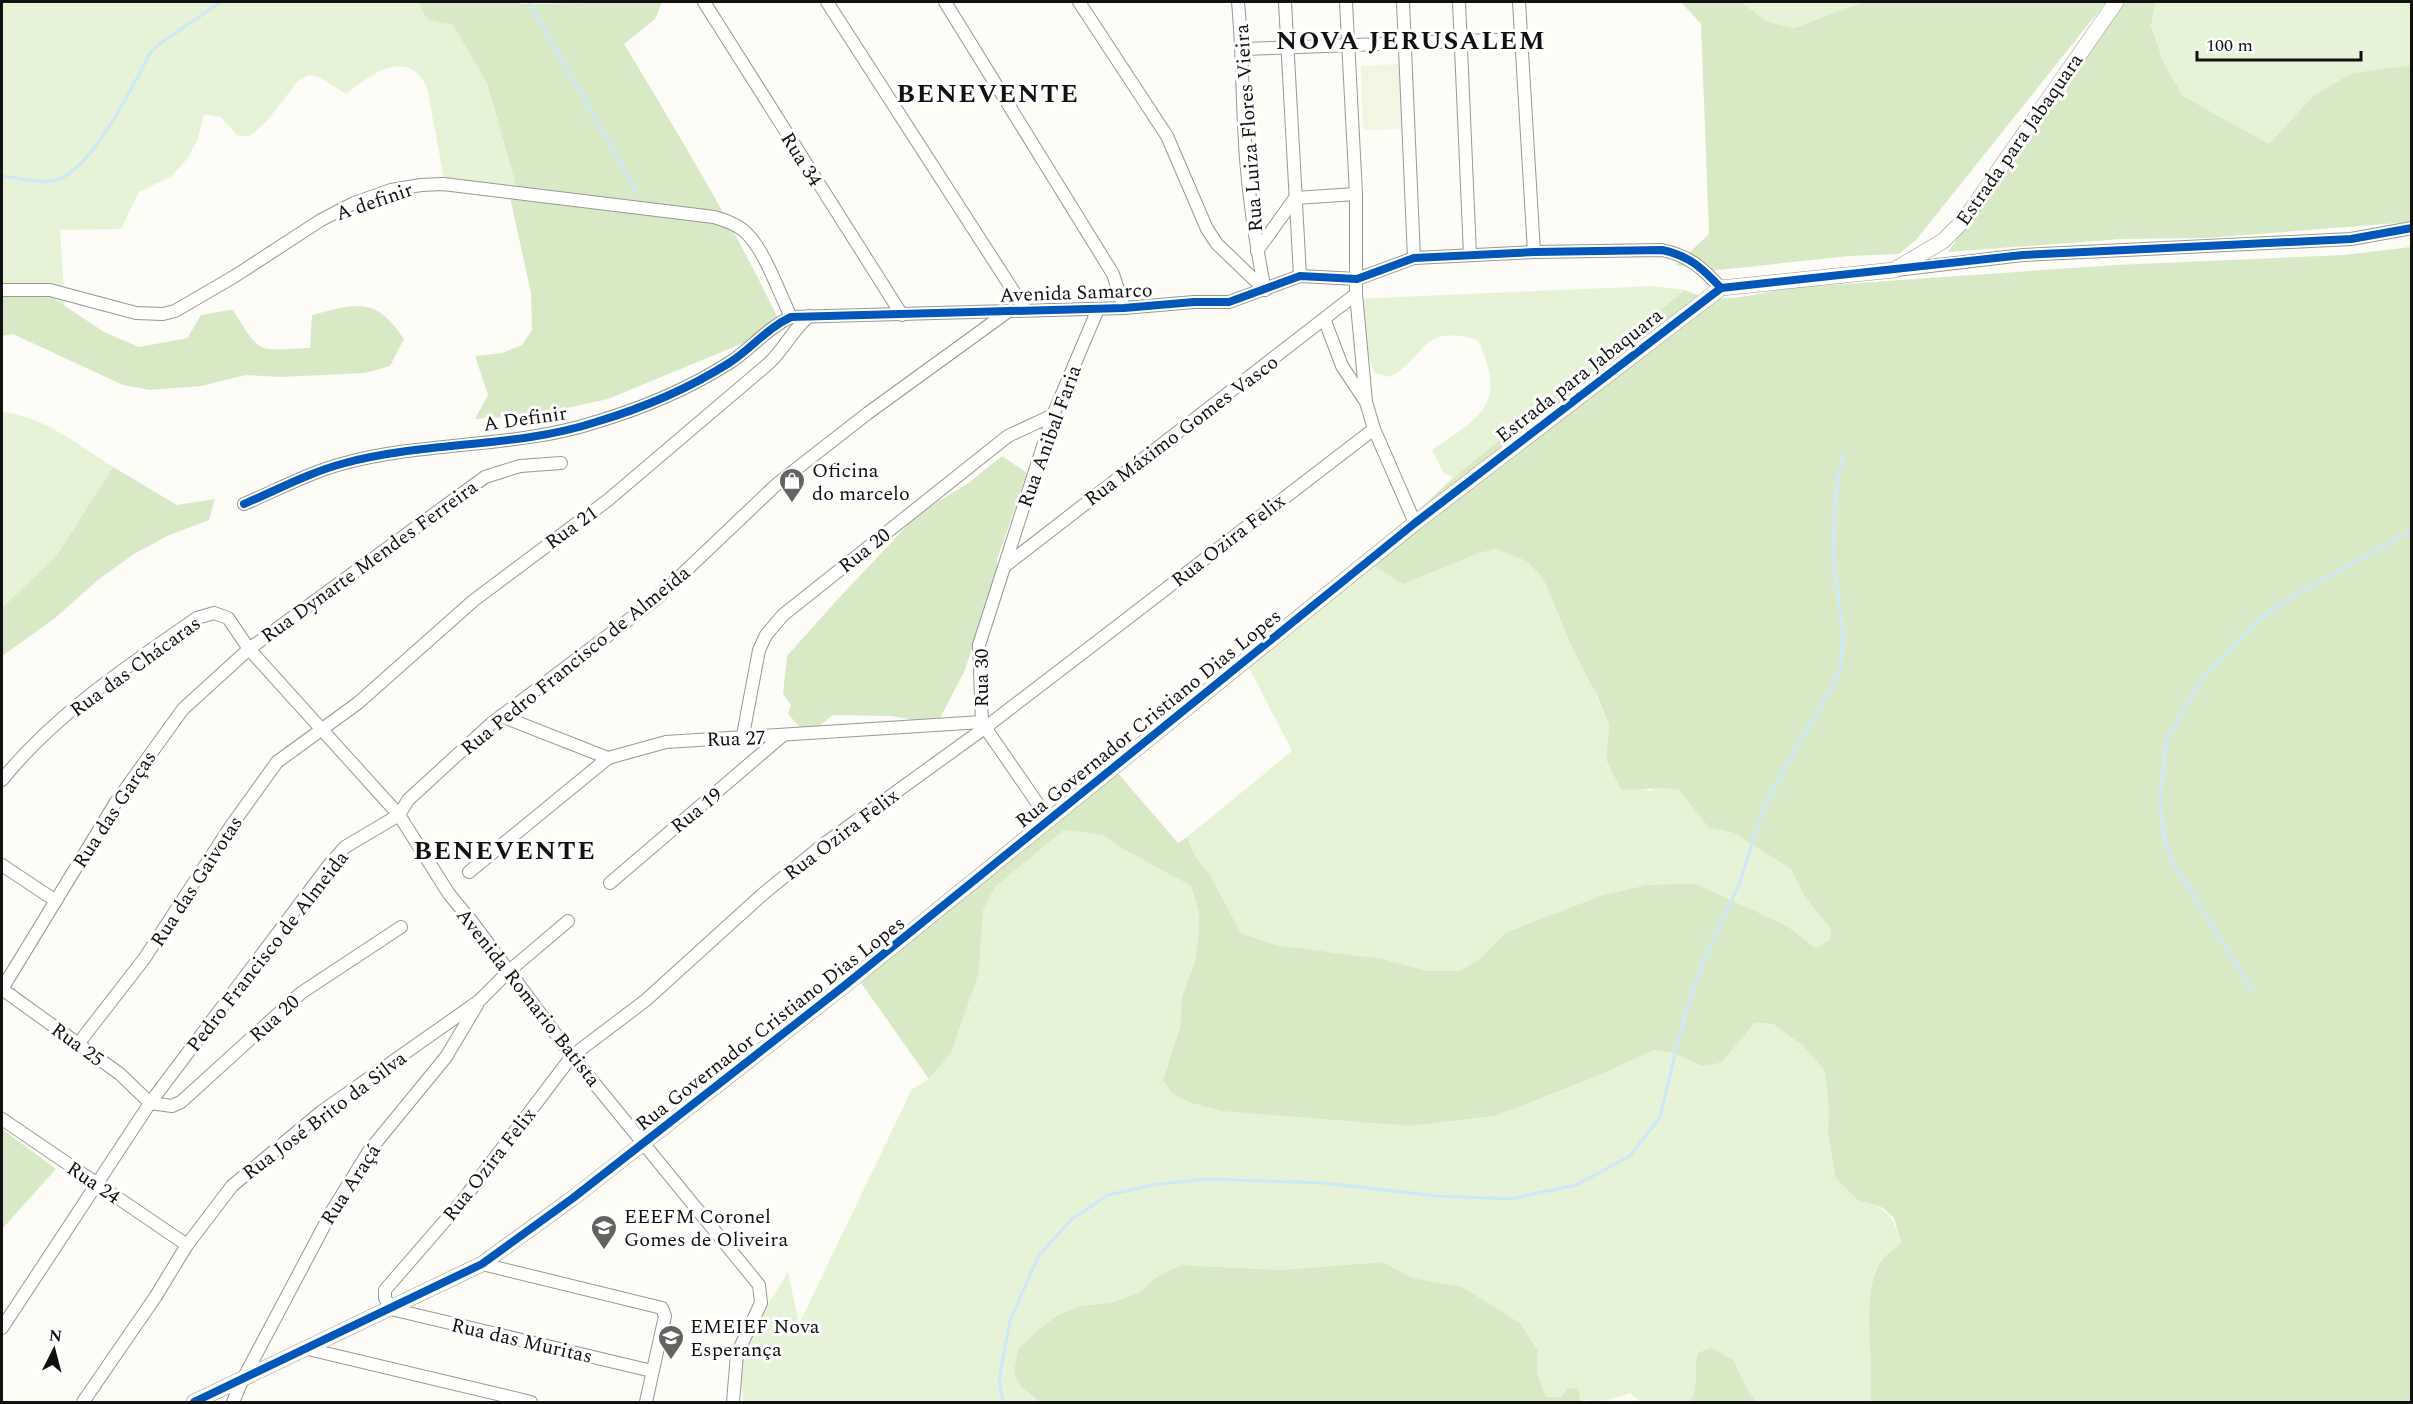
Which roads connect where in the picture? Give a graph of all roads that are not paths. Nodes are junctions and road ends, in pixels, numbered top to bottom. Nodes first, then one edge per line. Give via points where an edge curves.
1 (704, 2) edge
2 (826, 2) edge
3 (945, 2) edge
4 (1079, 2) edge
5 (1238, 2) edge
6 (1285, 2) edge
7 (1346, 2) edge
8 (1403, 2) edge
9 (1459, 2) edge
10 (1519, 2) edge
11 (2116, 2) edge
12 (1520, 39) junction
13 (1460, 43) junction
14 (1404, 45) junction
15 (1349, 47) junction
16 (1243, 49) junction
17 (1287, 49) junction
18 (1356, 194) junction
19 (1295, 198) junction
20 (2412, 228) edge
21 (1257, 251) junction
22 (1534, 252) junction
23 (1470, 255) junction
24 (1414, 258) junction
25 (1894, 270) junction
26 (1300, 276) junction
27 (1357, 279) junction
28 (1721, 288) junction
29 (2, 290) edge
30 (1265, 290) junction
31 (1356, 294) junction
32 (1124, 308) junction
33 (1025, 309) junction
34 (1098, 309) junction
35 (1011, 310) junction
36 (902, 315) junction
37 (809, 316) junction
38 (791, 317) junction
39 (1325, 321) junction
40 (1366, 402) junction
41 (1053, 415) junction
42 (1374, 429) junction
43 (561, 463) dead end
44 (244, 504) dead end
45 (1415, 523) junction
46 (1005, 566) junction
47 (1320, 598) joint
48 (222, 614) joint
49 (249, 649) junction
50 (501, 716) junction
51 (984, 724) junction
52 (323, 728) junction
53 (743, 735) junction
54 (781, 736) junction
55 (608, 758) junction
56 (2, 780) edge
57 (399, 815) junction
58 (1049, 820) junction
59 (2, 865) edge
60 (470, 872) dead end
61 (610, 883) dead end
62 (56, 900) junction
63 (568, 921) dead end
64 (401, 927) dead end
65 (509, 971) junction
66 (2, 989) edge
67 (479, 1001) junction
68 (78, 1044) junction
69 (572, 1056) junction
70 (150, 1103) junction
71 (2, 1119) edge
72 (644, 1143) junction
73 (98, 1185) junction
74 (187, 1245) junction
75 (482, 1264) junction
76 (391, 1309) junction
77 (2, 1328) edge
78 (308, 1349) junction
79 (652, 1371) junction
80 (242, 1381) junction
81 (83, 1402) edge
82 (194, 1402) edge
83 (233, 1402) edge
84 (531, 1402) edge
85 (646, 1402) edge
86 (733, 1402) edge

1 - 36 street, Rua 34
2 - 33 street
3 - 32 street via 1113,274
4 - 30 street via 1167,136 1207,229 1217,244
5 - 16 street, Rua Luiza Flores Vieira
6 - 17 street
7 - 15 street
8 - 14 street
9 - 13 street
10 - 12 street
11 - 25 street, Estrada para Jabaquara via 1964,220 1942,241
12 - 13 street
12 - 22 street
13 - 14 street
13 - 23 street
14 - 15 street
14 - 24 street
15 - 17 street
15 - 18 street
16 - 17 street
16 - 21 street, Rua Luiza Flores Vieira via 1244,127
17 - 19 street
18 - 19 street
18 - 27 street
19 - 21 street
19 - 26 street
20 - 25 street via 2351,239 2023,255
21 - 30 street, Rua Luiza Flores Vieira
22 - 23 street
22 - 28 street via 1662,250 1697,262
23 - 24 street
24 - 27 street
25 - 28 street, Estrada para Jabaquara
26 - 27 street, Avenida Samarco
26 - 30 street, Avenida Samarco
27 - 31 street
28 - 45 street, Estrada para Jabaquara
29 - 38 street, A definir via 50,290 136,313 163,314 235,276 354,203 391,190 443,184 714,217 733,223 756,246
30 - 32 street, Avenida Samarco via 1229,302
31 - 39 street, Rua Máximo Gomes Vasco
31 - 40 street
32 - 34 street, Avenida Samarco
33 - 34 street, Avenida Samarco
33 - 35 street, Avenida Samarco
34 - 41 street, Rua Anibal Faria
35 - 36 street, Avenida Samarco
35 - 50 street, Rua Pedro Francisco de Almeida via 777,484 655,600
36 - 37 street, Avenida Samarco
37 - 38 street, Avenida Samarco
37 - 52 street, Rua 21 via 795,327 776,356 608,500 473,601 380,684
38 - 44 street, A Definir via 721,368 648,405 565,432 432,447 344,463
39 - 40 street via 1342,366
39 - 46 street, Rua Máximo Gomes Vasco
40 - 42 street
41 - 46 street, Rua Anibal Faria
41 - 53 street, Rua 20 via 1008,436 783,615 766,634 759,650
42 - 45 street
42 - 51 street, Rua Ozira Felix
43 - 49 street, Rua Dynarte Mendes Ferreira via 520,466 485,477
45 - 47 street, Estrada para Jabaquara
46 - 51 street, Rua 30 via 979,645
47 - 58 street, Rua Governador Cristiano Dias Lopes
48 - 49 street, Avenida Romario Batista
48 - 56 street, Rua das Chácaras via 197,618 100,686
49 - 52 street, Avenida Romario Batista
49 - 62 street, Rua das Garças via 183,709 159,739
50 - 55 street
50 - 57 street, Rua Pedro Francisco de Almeida via 408,800
51 - 54 street, Rua 27
51 - 58 street
51 - 69 street, Rua Ozira Felix via 824,844 646,1000
52 - 57 street, Avenida Romario Batista
52 - 68 street, Rua das Gaivotas via 267,773 144,958
53 - 54 street, Rua 27
53 - 55 street, Rua 27 via 666,742
54 - 61 street, Rua 19
55 - 60 street
57 - 65 street, Avenida Romario Batista via 449,894
57 - 70 street, Pedro Francisco de Almeida via 345,847
58 - 72 street, Rua Governador Cristiano Dias Lopes
59 - 62 street
62 - 66 street, Rua das Garças
63 - 65 street, Rua José Brito da Silva
64 - 70 street, Rua 20 via 301,993 181,1102 172,1106
65 - 67 street, Rua José Brito da Silva
65 - 69 street, Avenida Romario Batista
66 - 68 street, Rua 25
67 - 74 street, Rua José Brito da Silva via 329,1106 258,1162 227,1192
67 - 80 street, Rua Araçá via 446,1057 369,1150 332,1210
68 - 70 street, Rua 25 via 120,1074
69 - 72 street, Avenida Romario Batista
69 - 76 street, Rua Ozira Felix via 463,1200 388,1287 384,1294
70 - 73 street
71 - 73 street, Rua 24
72 - 75 street, Rua Governador Cristiano Dias Lopes
72 - 86 street, Avenida Romario Batista via 762,1291 761,1303 737,1354
73 - 74 street, Rua 24
73 - 77 street
74 - 81 street, Rua José Brito da Silva
75 - 76 street, Rua Governador Cristiano Dias Lopes
75 - 79 street via 664,1310
76 - 78 street, Rua Governador Cristiano Dias Lopes
76 - 79 street, Rua das Muritas
78 - 80 street, Rua Governador Cristiano Dias Lopes
78 - 84 street
79 - 85 street
80 - 82 street, Rua Governador Cristiano Dias Lopes
80 - 83 street, Rua Araçá

